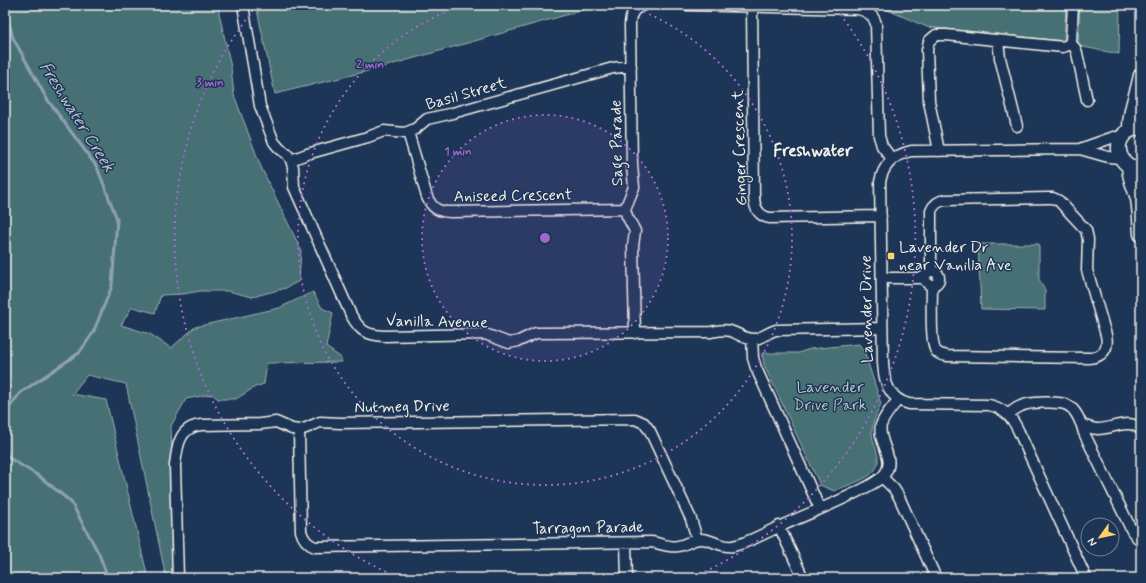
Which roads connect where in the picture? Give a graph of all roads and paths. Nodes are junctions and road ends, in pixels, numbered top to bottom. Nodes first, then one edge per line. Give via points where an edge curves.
1 (243, 5) edge
2 (644, 5) edge
3 (687, 5) edge
4 (1073, 5) edge
5 (752, 7) junction
6 (998, 41) junction
7 (1070, 43) junction
8 (631, 66) junction
9 (1141, 75) edge
10 (1087, 100) dead end
11 (1017, 126) dead end
12 (408, 132) junction
13 (1131, 132) edge
14 (1080, 149) junction
15 (939, 151) junction
16 (892, 159) junction
17 (291, 160) junction
18 (1130, 164) edge
19 (626, 209) junction
20 (881, 216) junction
21 (1141, 234) edge
22 (882, 278) junction
23 (929, 278) junction
24 (882, 328) junction
25 (635, 332) junction
26 (752, 339) junction
27 (898, 400) junction
28 (1008, 415) junction
29 (1082, 425) junction
30 (1099, 429) junction
31 (299, 430) junction
32 (1141, 430) edge
33 (1091, 447) junction
34 (882, 477) junction
35 (820, 509) junction
36 (779, 526) junction
37 (697, 539) junction
38 (1141, 542) edge
39 (626, 543) junction
40 (178, 578) edge
41 (627, 578) edge
42 (803, 578) edge
43 (936, 578) edge
44 (1086, 578) edge

1 - 17 street via 260,106 276,145
2 - 8 street, Sage Parade via 634,10 630,20
3 - 5 street
4 - 7 street
5 - 16 street via 858,9 872,15 876,24 879,136 882,146
5 - 20 street, Ginger Crescent via 756,208 761,215 770,218
6 - 7 street via 1060,48
6 - 11 street
6 - 15 street via 946,35 936,35 929,41 929,101
7 - 10 street via 1077,53
8 - 12 street, Basil Street via 613,68 431,118
8 - 19 street, Sage Parade via 634,187
9 - 13 main road via 1130,119
12 - 17 street via 384,131
12 - 19 street, Aniseed Crescent via 427,197 437,210 450,212
13 - 14 street
13 - 18 main road via 1119,144 1119,151
14 - 15 street
14 - 18 street
15 - 16 street via 911,151
16 - 20 street, Lavender Drive via 881,176
17 - 25 street, Vanilla Avenue via 293,182 298,196 353,318 367,334 485,334 509,343 536,333
18 - 21 main road via 1129,173 1140,210
19 - 25 street via 635,231
20 - 22 street, Lavender Drive
22 - 23 street
22 - 24 street, Lavender Drive
23 - 23 street via 932,342 940,354 1089,358 1100,356 1106,349 1108,343 1087,270 1088,233 1056,199 939,202 931,211
24 - 26 street via 776,330
24 - 27 street, Lavender Drive via 883,374 890,392
25 - 26 street, Vanilla Avenue via 726,330
26 - 35 street via 756,368
27 - 28 street via 914,405 989,405 999,408
27 - 34 street via 881,426 881,437 888,456 888,468
28 - 29 street via 1026,404 1067,404
28 - 44 street via 1019,432
29 - 30 street
29 - 33 street
30 - 32 street via 1128,424 1136,425
30 - 33 street
31 - 37 street, Nutmeg Drive via 320,422 638,419 650,431 691,519
31 - 39 street, Tarragon Parade via 301,531 305,540 312,546
31 - 40 street via 276,422 197,425 186,430 175,465
33 - 38 street via 1132,531
34 - 35 street
34 - 43 street via 899,497
35 - 36 street
36 - 37 street via 733,546
36 - 42 street
37 - 39 street, Tarragon Parade via 677,547 656,542
39 - 41 street

